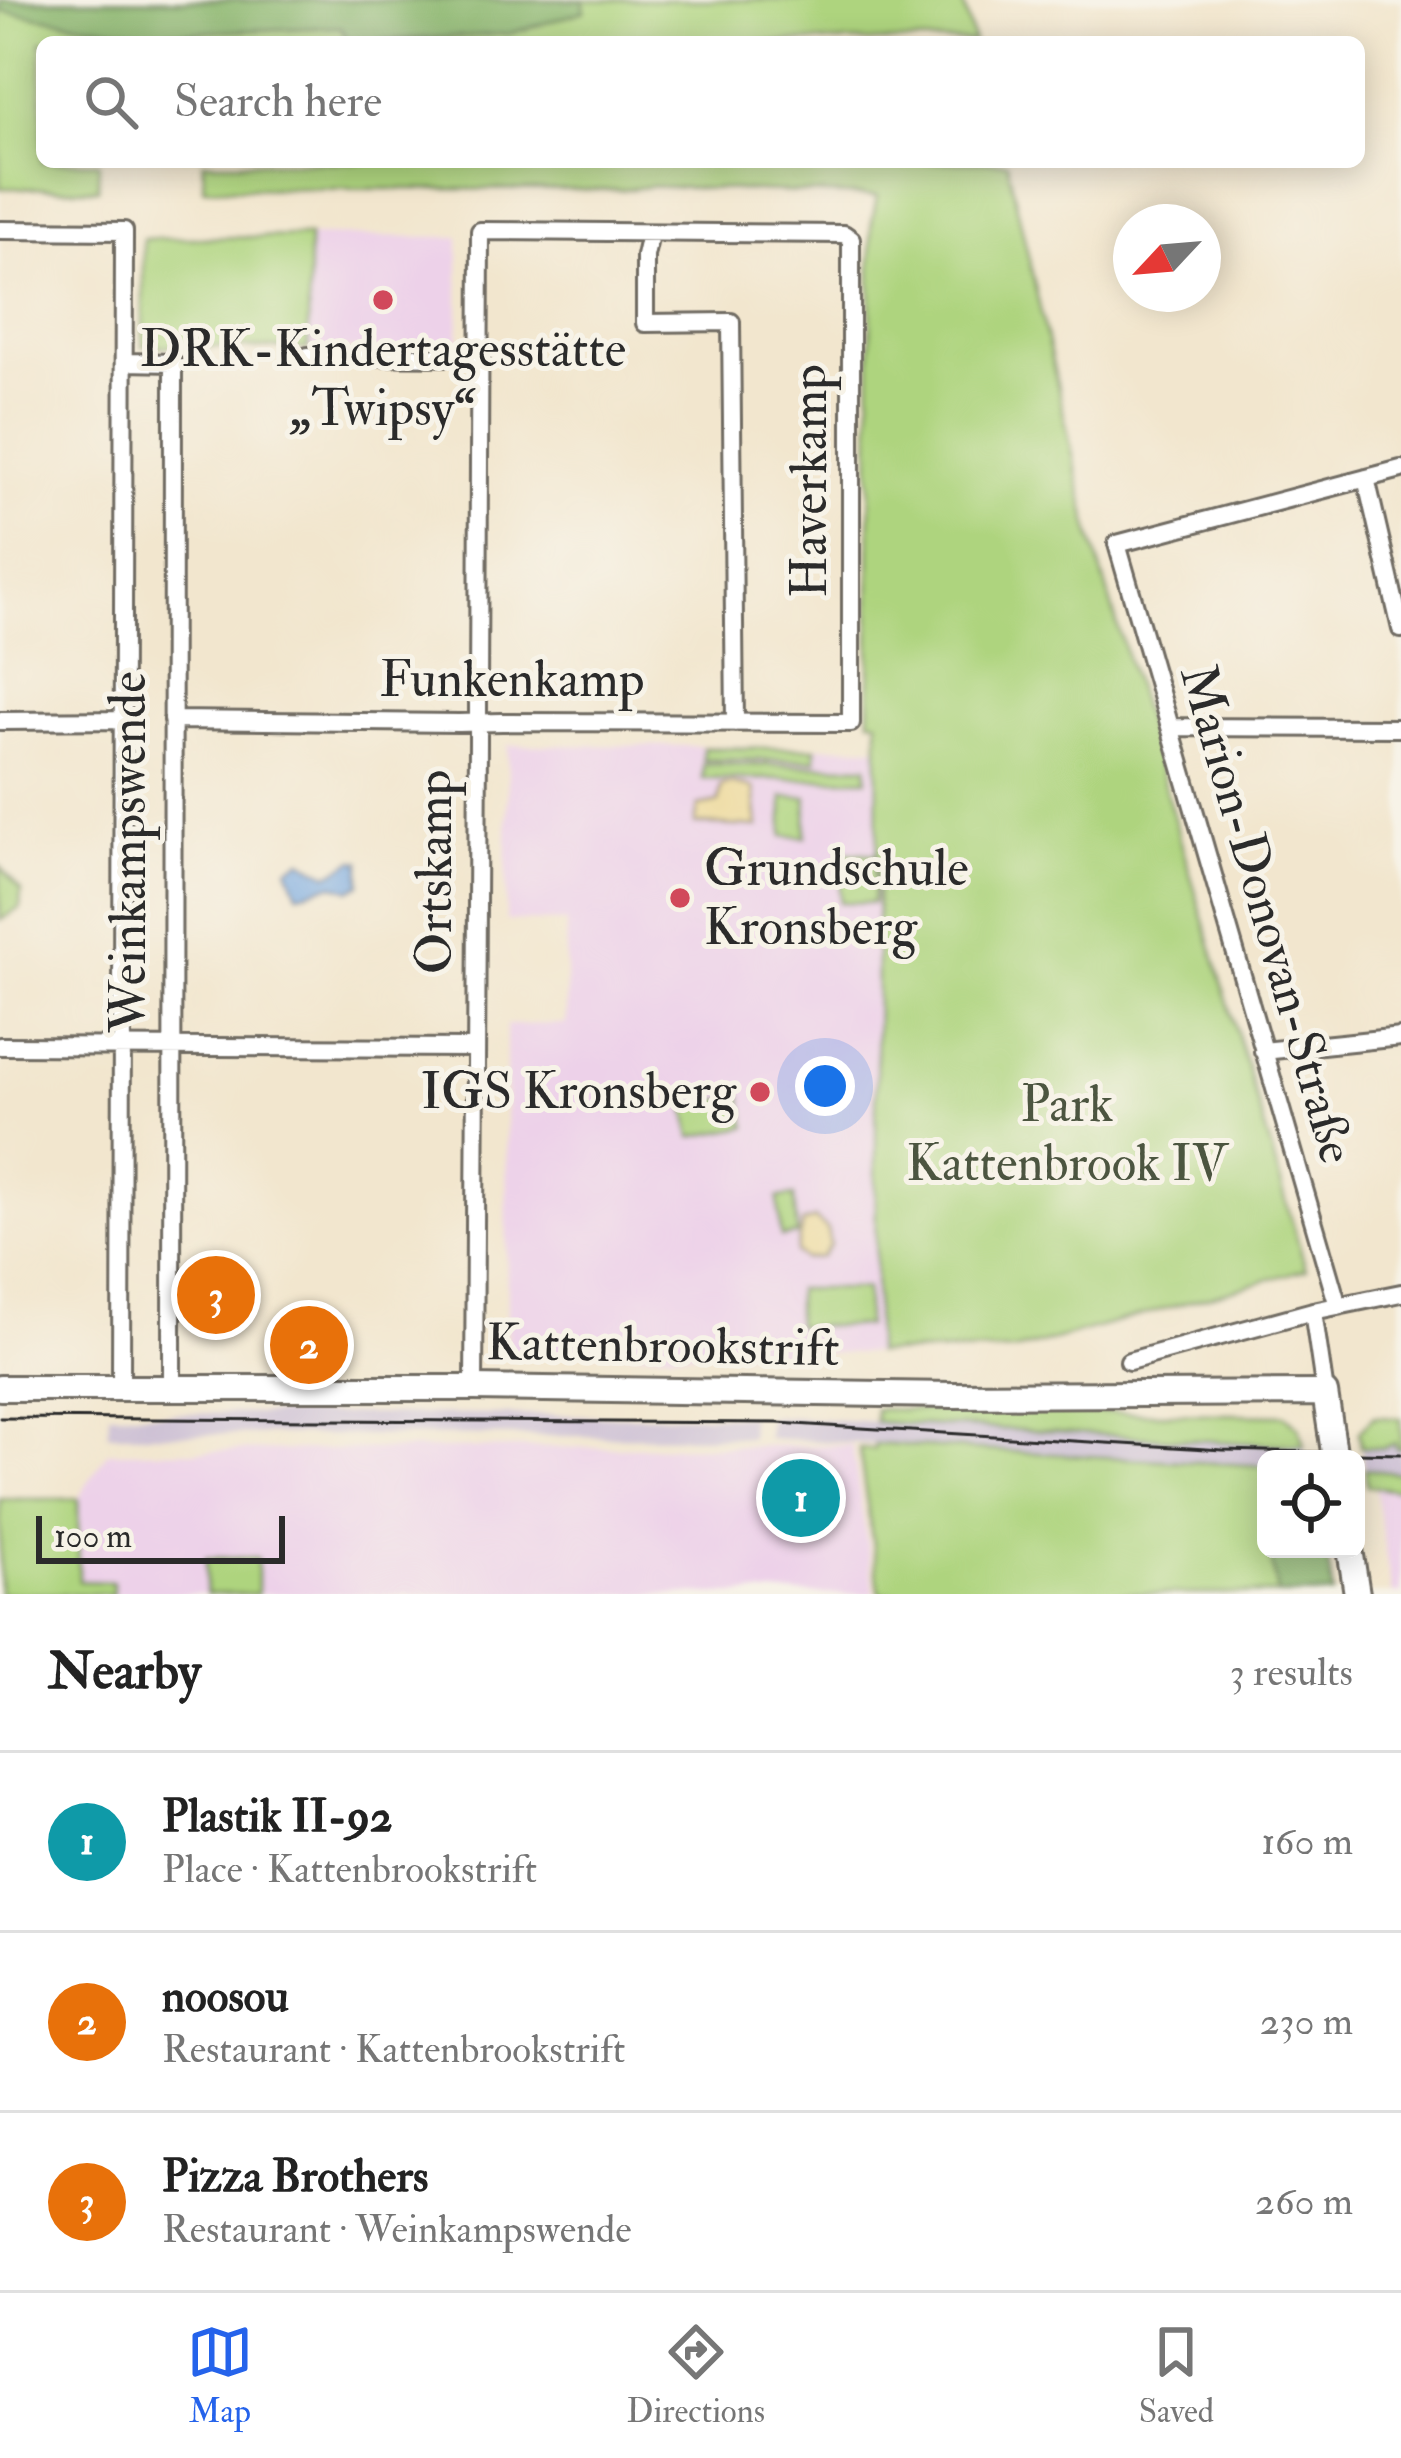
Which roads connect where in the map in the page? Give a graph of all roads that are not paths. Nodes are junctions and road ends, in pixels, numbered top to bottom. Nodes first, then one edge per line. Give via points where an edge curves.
1 (0, 230) edge
2 (650, 234) junction
3 (308, 356) dead end
4 (481, 357) junction
5 (126, 362) junction
6 (1401, 469) edge
7 (1366, 478) junction
8 (1401, 629) edge
9 (125, 720) junction
10 (172, 720) junction
11 (0, 721) edge
12 (478, 722) junction
13 (735, 723) junction
14 (851, 723) joint
15 (1170, 727) junction
16 (1401, 728) edge
17 (1401, 1037) edge
18 (0, 1046) edge
19 (124, 1047) junction
20 (170, 1047) junction
21 (476, 1048) junction
22 (1263, 1051) junction
23 (1401, 1293) edge
24 (1338, 1306) junction
25 (1312, 1311) junction
26 (1129, 1361) dead end
27 (0, 1388) edge
28 (121, 1388) junction
29 (172, 1388) junction
30 (474, 1388) junction
31 (1325, 1393) junction
32 (1334, 1450) edge
33 (1351, 1558) edge
34 (1357, 1594) edge

1 - 5 street, Weinkampswende via 124,231
2 - 4 street, Ortskamp via 480,231
2 - 13 street via 645,323 731,322
2 - 14 street, Haverkamp via 851,239
3 - 4 street
4 - 12 street, Ortskamp
5 - 9 street, Weinkampswende
5 - 10 street, Weinkampswende via 173,363
6 - 7 street
7 - 8 street
7 - 15 street, Marion-Donovan-Straße via 1117,544
9 - 11 street
9 - 19 street, Weinkampswende
10 - 12 street, Funkenkamp
10 - 20 street, Weinkampswende
12 - 13 street, Funkenkamp
12 - 21 street, Ortskamp
13 - 14 street, Funkenkamp
15 - 16 street
15 - 22 street, Marion-Donovan-Straße
17 - 22 street
18 - 19 street
19 - 20 street
19 - 28 street, Weinkampswende
20 - 21 street
20 - 29 street, Weinkampswende
21 - 30 street, Ortskamp
22 - 24 street, Marion-Donovan-Straße
23 - 24 street
24 - 25 street
25 - 26 street
25 - 31 street
27 - 28 main road, Kattenbrookstrift
28 - 29 main road, Kattenbrookstrift
29 - 30 main road, Kattenbrookstrift
30 - 31 main road, Kattenbrookstrift
31 - 32 main road, bridge
33 - 34 main road

